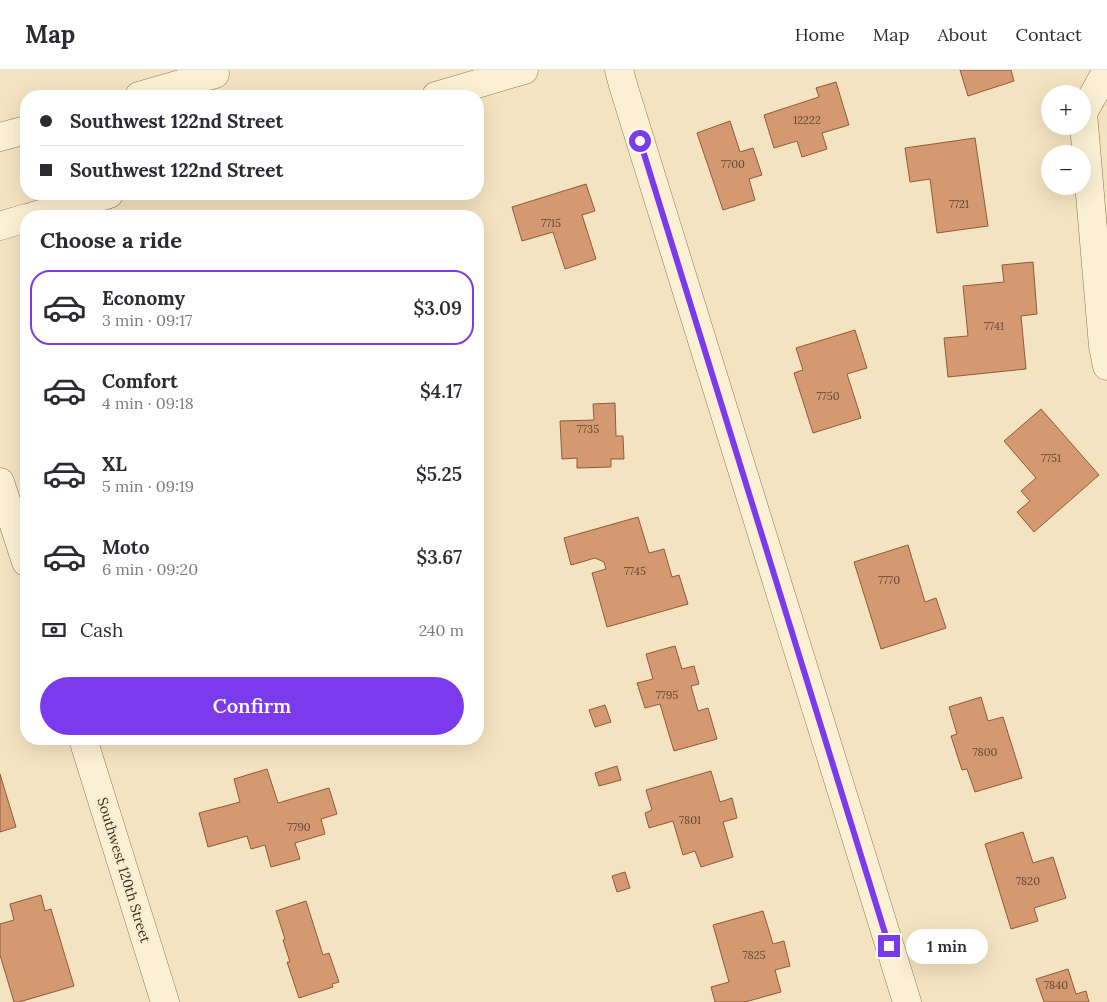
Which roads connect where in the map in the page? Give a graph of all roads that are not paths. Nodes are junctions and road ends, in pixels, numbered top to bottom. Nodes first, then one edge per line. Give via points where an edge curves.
1 (213, 70) edge
2 (524, 70) edge
3 (619, 70) edge
4 (1106, 72) dead end
5 (160, 90) edge
6 (456, 90) edge
7 (20, 132) edge
8 (0, 137) edge
9 (89, 200) edge
10 (54, 210) edge
11 (20, 220) edge
12 (0, 226) edge
13 (1107, 366) edge
14 (0, 482) edge
15 (20, 544) edge
16 (85, 745) edge
17 (165, 1002) edge
18 (907, 1002) edge

1 - 5 street via 215,74
2 - 6 street
3 - 18 street
4 - 13 street via 1083,113
7 - 8 street
9 - 10 street
11 - 12 street
14 - 15 street
16 - 17 street, Southwest 120th Street

